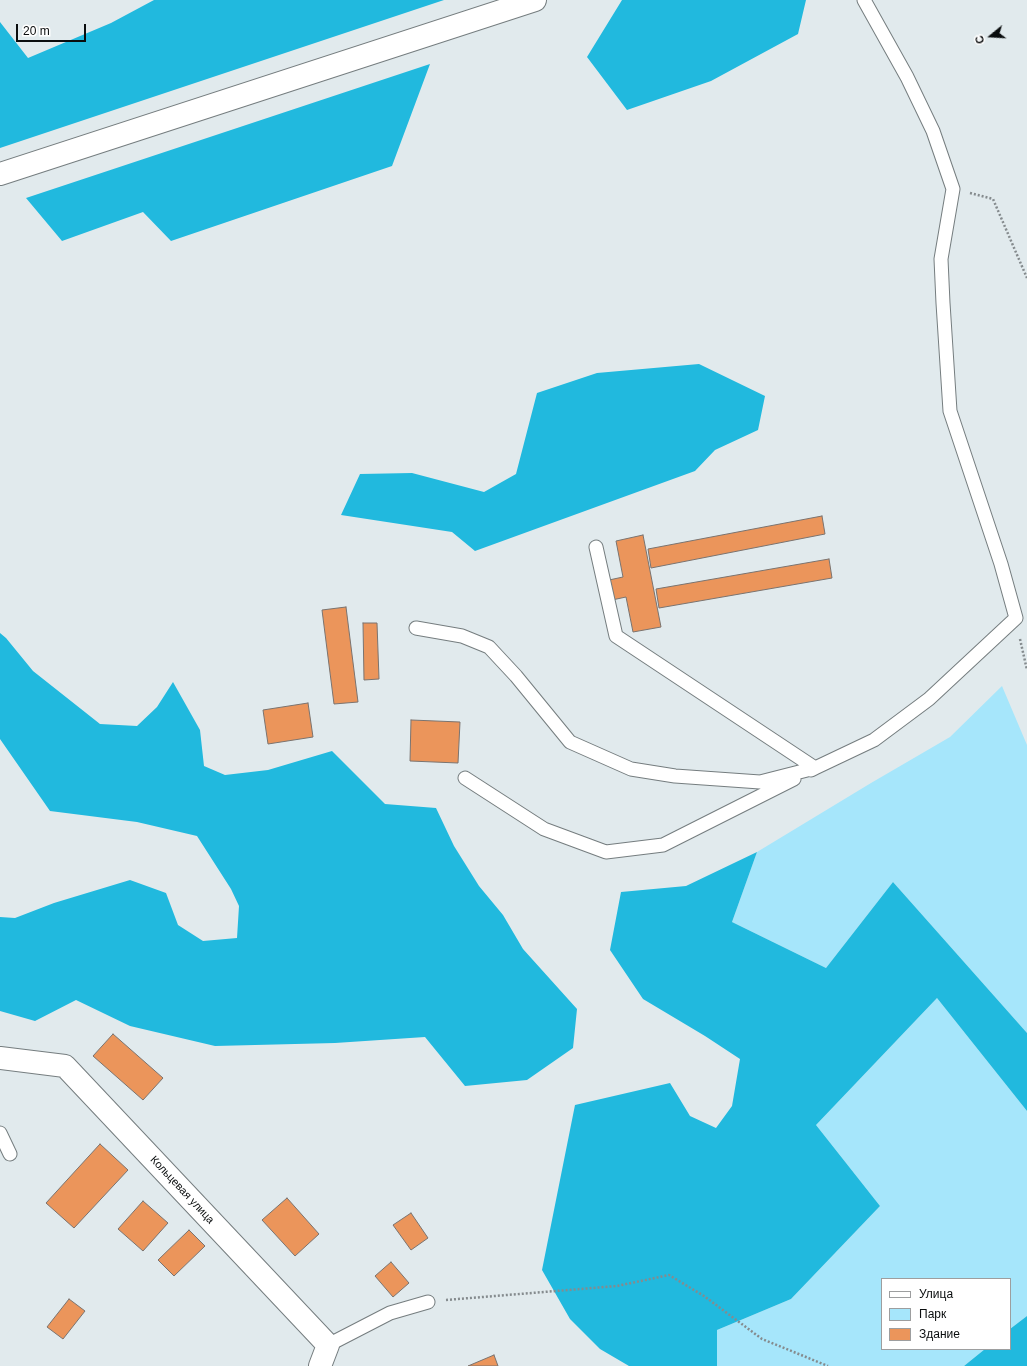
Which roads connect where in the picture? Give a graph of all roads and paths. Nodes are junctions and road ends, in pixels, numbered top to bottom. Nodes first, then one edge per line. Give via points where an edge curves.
1 (535, 0) edge
2 (864, 0) edge
3 (0, 174) edge
4 (952, 189) junction
5 (1027, 278) edge
6 (596, 547) dead end
7 (1016, 618) junction
8 (416, 628) dead end
9 (1027, 670) edge
10 (815, 768) junction
11 (465, 778) dead end
12 (0, 1058) edge
13 (0, 1133) edge
14 (10, 1154) dead end
15 (428, 1302) joint
16 (328, 1345) junction
17 (320, 1366) edge
18 (828, 1366) edge

1 - 3 main road
2 - 4 lane via 907,77 933,131
4 - 5 path via 994,199
4 - 7 lane via 941,259 950,410 1001,564
6 - 10 lane via 616,636
7 - 9 path
7 - 10 lane via 929,699 874,740
8 - 10 lane via 462,636 489,647 570,742 631,769 675,776 760,782
10 - 11 lane via 663,845 606,852 544,830
12 - 16 main road, Кольцевая улица via 65,1066
13 - 14 lane
15 - 16 lane via 390,1313
15 - 18 path via 617,1286 669,1275 704,1296 762,1339
16 - 17 main road

